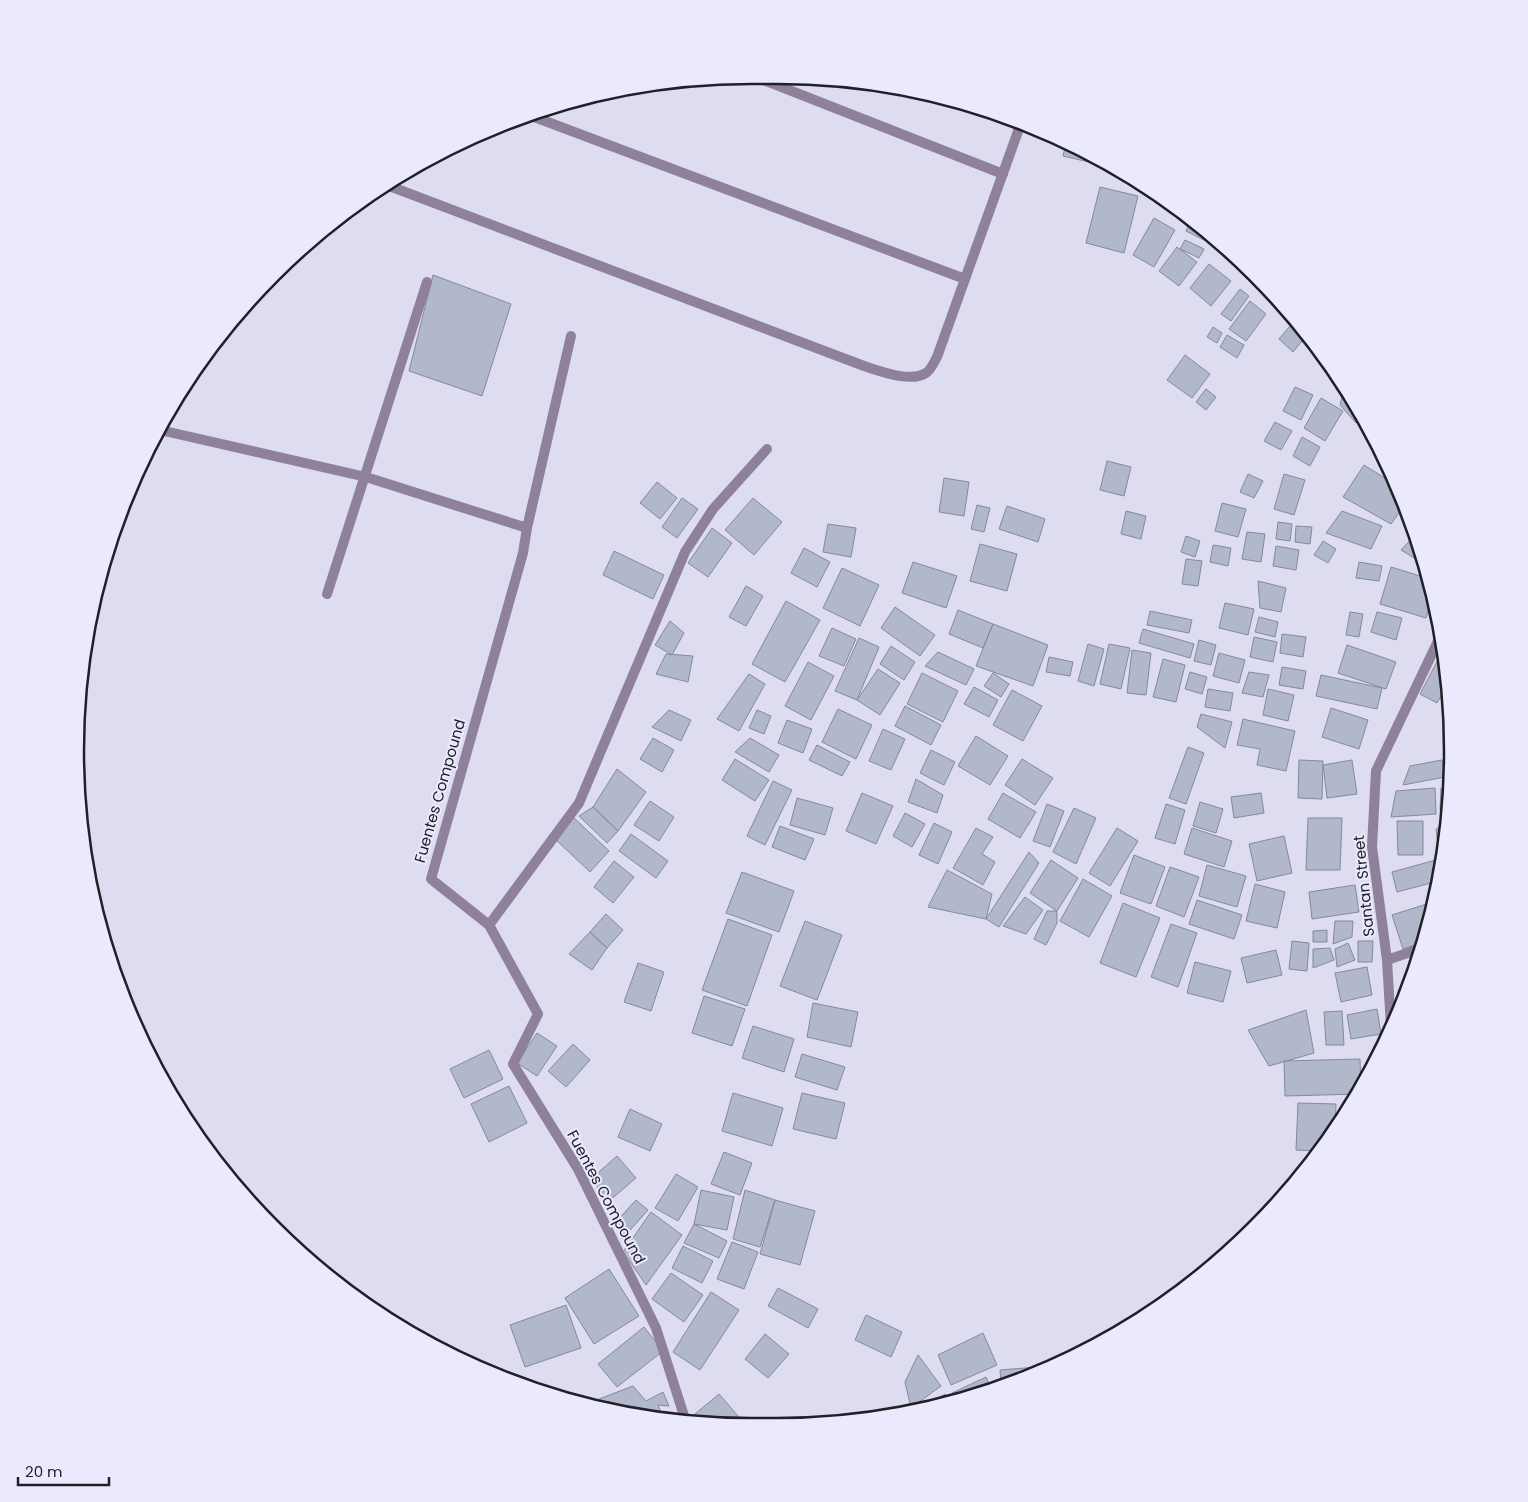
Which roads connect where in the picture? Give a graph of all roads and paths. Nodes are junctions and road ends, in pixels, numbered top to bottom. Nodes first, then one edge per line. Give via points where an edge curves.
1 (774, 84) edge
2 (538, 119) edge
3 (1019, 130) edge
4 (1003, 174) junction
5 (394, 188) edge
6 (965, 279) junction
7 (427, 282) dead end
8 (571, 336) dead end
9 (166, 431) edge
10 (767, 448) dead end
11 (366, 477) junction
12 (527, 528) junction
13 (327, 594) dead end
14 (1436, 646) edge
15 (489, 925) junction
16 (1413, 951) edge
17 (1388, 960) junction
18 (1390, 1012) edge
19 (684, 1415) edge

1 - 4 street
2 - 6 street
3 - 4 street
4 - 6 street
5 - 6 street via 893,375 917,377 928,373 937,357
7 - 11 street
8 - 12 street
9 - 11 street
10 - 15 street via 712,509 686,552 579,803
11 - 12 street
11 - 13 street
12 - 15 street, Fuentes Compound via 523,554 431,879
14 - 17 street, Santan Street via 1376,771 1372,847
15 - 19 street, Fuentes Compound via 538,1014 513,1064 578,1169 656,1328
16 - 17 street
17 - 18 street, Santan Street

